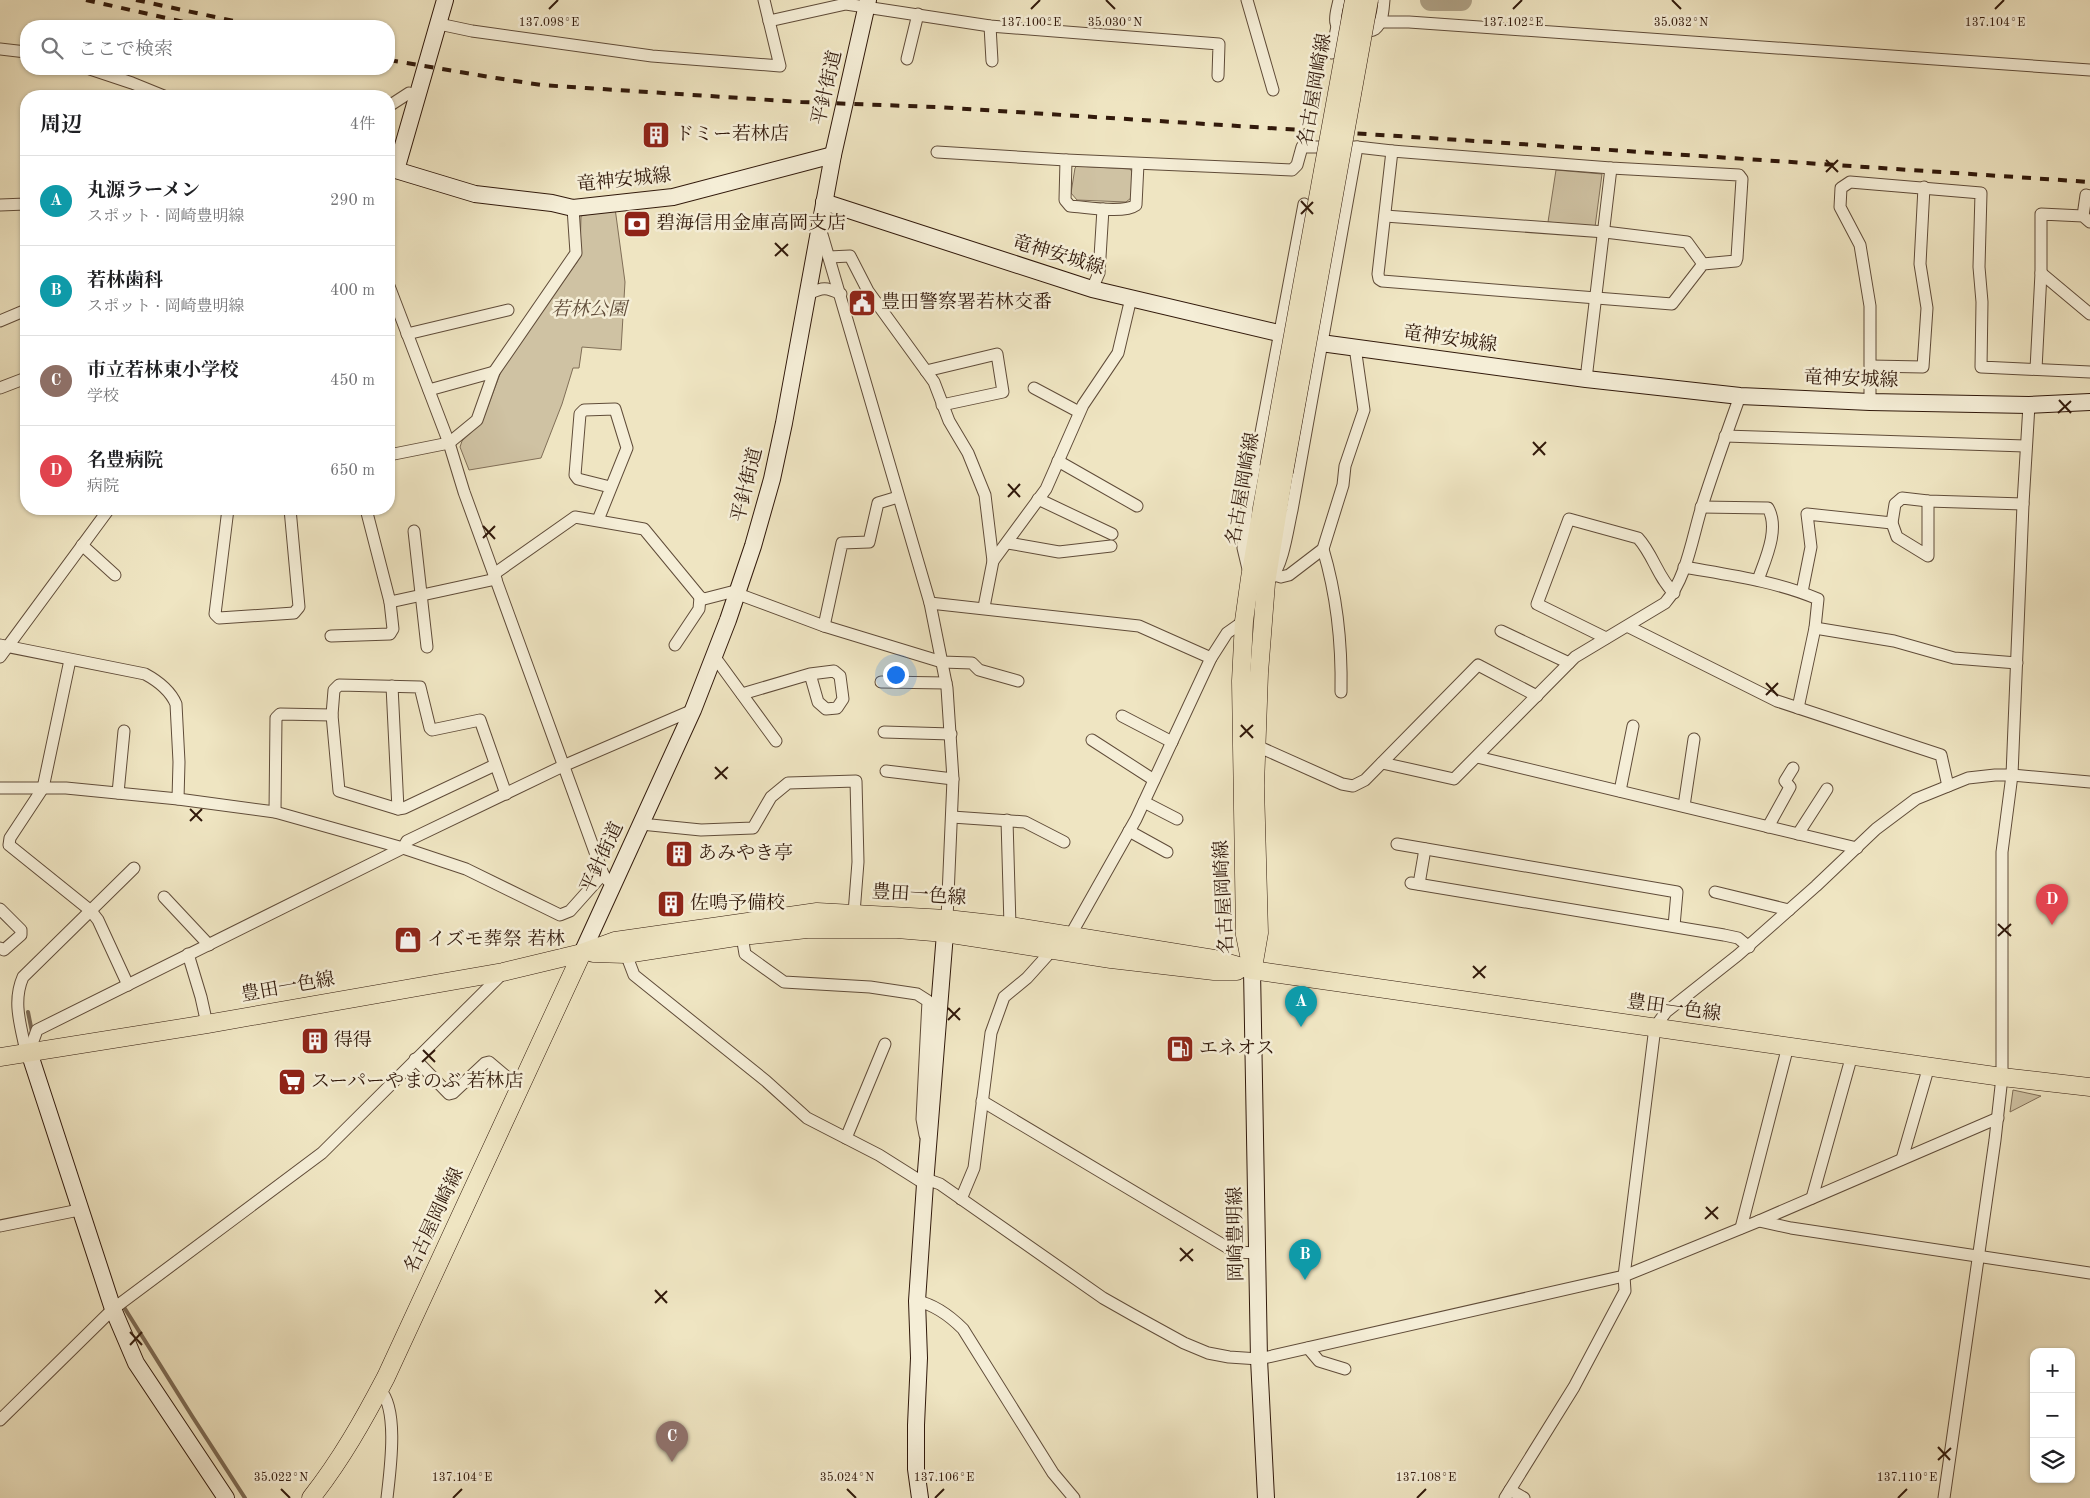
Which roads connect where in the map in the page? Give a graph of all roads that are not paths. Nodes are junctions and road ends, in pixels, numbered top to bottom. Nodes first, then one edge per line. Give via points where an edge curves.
1 (445, 0) edge
2 (764, 0) edge
3 (1247, 0) edge
4 (1339, 0) edge
5 (1354, 0) edge
6 (1369, 0) edge
7 (1384, 0) edge
8 (867, 4) edge
9 (918, 14) junction
10 (1380, 20) junction
11 (769, 21) junction
12 (439, 24) junction
13 (1336, 24) junction
14 (990, 26) junction
15 (0, 49) edge
16 (20, 51) edge
17 (1332, 53) dead end
18 (907, 59) dead end
19 (992, 61) dead end
20 (2090, 70) edge
21 (108, 75) edge
22 (1218, 76) dead end
23 (149, 90) edge
24 (1273, 90) dead end
25 (409, 93) dead end
26 (395, 102) edge
27 (1357, 147) junction
28 (1392, 151) junction
29 (937, 152) dead end
30 (832, 155) junction
31 (395, 160) edge
32 (1066, 160) junction
33 (1138, 164) junction
34 (1611, 168) junction
35 (395, 170) edge
36 (1924, 187) junction
37 (2090, 196) edge
38 (824, 202) junction
39 (20, 204) edge
40 (1304, 204) dead end
41 (0, 205) edge
42 (573, 208) junction
43 (1103, 209) junction
44 (1385, 216) junction
45 (2086, 219) edge
46 (820, 225) junction
47 (1605, 232) junction
48 (829, 257) junction
49 (1703, 264) junction
50 (2041, 273) junction
51 (1092, 289) junction
52 (808, 294) junction
53 (841, 294) junction
54 (1132, 298) junction
55 (1596, 298) junction
56 (395, 302) edge
57 (508, 310) dead end
58 (20, 313) edge
59 (2090, 314) edge
60 (0, 321) edge
61 (407, 334) junction
62 (1280, 334) junction
63 (1321, 343) junction
64 (1355, 347) junction
65 (1871, 366) junction
66 (2036, 369) junction
67 (926, 371) junction
68 (494, 372) junction
69 (2090, 372) edge
70 (1586, 378) junction
71 (20, 380) edge
72 (0, 388) edge
73 (1034, 388) dead end
74 (429, 390) junction
75 (1740, 396) junction
76 (1870, 402) junction
77 (2090, 402) edge
78 (942, 405) junction
79 (2029, 405) junction
80 (1079, 412) junction
81 (1725, 436) junction
82 (449, 443) junction
83 (2025, 446) junction
84 (395, 454) edge
85 (1058, 461) junction
86 (1276, 470) junction
87 (610, 487) junction
88 (898, 497) junction
89 (1038, 499) junction
90 (1928, 501) junction
91 (2023, 504) junction
92 (1137, 506) dead end
93 (1701, 508) junction
94 (104, 515) edge
95 (227, 515) edge
96 (291, 515) edge
97 (368, 515) edge
98 (598, 520) junction
99 (1892, 523) junction
100 (414, 531) dead end
101 (1112, 534) dead end
102 (1008, 543) junction
103 (82, 545) junction
104 (1111, 546) dead end
105 (1323, 549) junction
106 (993, 561) junction
107 (1684, 567) junction
108 (115, 575) dead end
109 (495, 576) junction
110 (1264, 578) junction
111 (1758, 580) junction
112 (738, 592) junction
113 (1802, 592) junction
114 (1674, 593) junction
115 (422, 596) junction
116 (700, 597) junction
117 (390, 602) junction
118 (930, 602) junction
119 (984, 607) junction
120 (1244, 621) junction
121 (824, 626) junction
122 (1628, 627) junction
123 (1815, 628) junction
124 (1501, 631) dead end
125 (331, 636) dead end
126 (1606, 638) junction
127 (675, 645) dead end
128 (3, 646) edge
129 (427, 647) dead end
130 (714, 656) junction
131 (0, 657) edge
132 (1211, 658) junction
133 (70, 660) junction
134 (942, 662) junction
135 (1569, 663) junction
136 (2017, 663) junction
137 (810, 674) dead end
138 (1018, 681) dead end
139 (881, 682) dead end
140 (946, 682) junction
141 (392, 686) junction
142 (1341, 692) dead end
143 (742, 694) junction
144 (1537, 696) junction
145 (1798, 708) junction
146 (693, 710) junction
147 (332, 715) junction
148 (1122, 716) dead end
149 (1632, 726) dead end
150 (124, 731) dead end
151 (884, 732) dead end
152 (951, 734) junction
153 (1694, 739) dead end
154 (1092, 740) dead end
155 (776, 741) dead end
156 (1172, 742) junction
157 (1257, 746) junction
158 (1477, 757) junction
159 (1382, 763) junction
160 (495, 765) junction
161 (563, 766) junction
162 (1793, 768) dead end
163 (886, 771) dead end
164 (2012, 775) junction
165 (953, 779) junction
166 (1154, 780) junction
167 (2090, 782) edge
168 (1948, 786) junction
169 (0, 788) edge
170 (43, 788) junction
171 (1827, 790) dead end
172 (1620, 791) junction
173 (118, 793) junction
174 (506, 794) junction
175 (178, 799) junction
176 (1144, 802) junction
177 (1684, 806) junction
178 (398, 809) junction
179 (275, 812) junction
180 (952, 817) junction
181 (1177, 819) dead end
182 (1007, 820) junction
183 (640, 824) junction
184 (1768, 827) junction
185 (1129, 831) junction
186 (1798, 834) junction
187 (1064, 842) dead end
188 (1397, 844) dead end
189 (404, 848) junction
190 (1858, 848) junction
191 (1425, 849) junction
192 (1167, 852) dead end
193 (134, 868) dead end
194 (607, 880) junction
195 (1715, 892) dead end
196 (164, 897) dead end
197 (0, 910) edge
198 (1789, 910) junction
199 (91, 911) junction
200 (854, 913) junction
201 (946, 926) junction
202 (1010, 926) junction
203 (1674, 926) junction
204 (742, 936) junction
205 (1070, 936) junction
206 (209, 945) junction
207 (1748, 947) junction
208 (0, 948) edge
209 (1054, 948) junction
210 (582, 953) junction
211 (188, 954) junction
212 (626, 954) junction
213 (1252, 970) junction
214 (503, 972) junction
215 (128, 985) junction
216 (207, 1024) junction
217 (1655, 1027) junction
218 (885, 1044) dead end
219 (1788, 1046) junction
220 (28, 1052) junction
221 (1852, 1055) junction
222 (0, 1057) edge
223 (416, 1059) junction
224 (1929, 1066) junction
225 (2002, 1076) junction
226 (2090, 1087) edge
227 (520, 1088) junction
228 (982, 1101) junction
229 (1998, 1118) junction
230 (846, 1138) junction
231 (928, 1153) junction
232 (1902, 1159) junction
233 (925, 1182) junction
234 (1812, 1198) junction
235 (961, 1199) junction
236 (79, 1210) junction
237 (1759, 1221) junction
238 (0, 1226) edge
239 (1741, 1228) junction
240 (1258, 1253) junction
241 (1977, 1257) junction
242 (2090, 1273) edge
243 (1624, 1276) junction
244 (918, 1301) junction
245 (113, 1309) junction
246 (1308, 1348) junction
247 (1259, 1359) junction
248 (1345, 1369) dead end
249 (380, 1390) junction
250 (0, 1420) edge
251 (1507, 1494) edge
252 (226, 1498) edge
253 (312, 1498) edge
254 (387, 1498) edge
255 (920, 1498) edge
256 (1074, 1498) edge
257 (1266, 1498) edge
258 (1524, 1498) edge
259 (1944, 1498) edge

1 - 12 street
2 - 11 street
3 - 24 street
4 - 13 street
5 - 86 main road, 名古屋岡崎線, bridge
6 - 86 main road, 名古屋岡崎線, bridge
7 - 10 street
8 - 9 street
8 - 11 street via 846,4
8 - 30 street, 平針街道
9 - 14 street
9 - 18 street
10 - 13 street via 1375,29 1368,32 1341,30
10 - 20 street
11 - 12 street via 780,66 652,56
12 - 31 street
13 - 17 street
14 - 19 street
14 - 22 street via 1219,44
15 - 16 street
21 - 23 street
25 - 26 street
27 - 28 street
27 - 33 street via 1302,147 1292,170
27 - 63 street
28 - 34 street
28 - 44 street
29 - 32 street
30 - 38 street, 平針街道
30 - 42 street, 竜神安城線 via 673,197
32 - 33 street
32 - 43 street via 1065,200 1070,206
33 - 43 street via 1136,204 1131,208
34 - 47 street
34 - 49 street via 1739,175 1742,179 1736,261
35 - 42 street, 竜神安城線 via 474,194
36 - 65 street via 1920,264 1927,308 1923,367
36 - 65 street via 1850,182 1841,188 1840,207 1860,245 1870,306
36 - 66 street via 1981,193 1981,367
37 - 45 street via 2086,195
38 - 46 street, 平針街道
38 - 51 street, 竜神安城線
39 - 41 street
40 - 62 street
42 - 68 street via 576,252
43 - 51 street via 1099,273
44 - 47 street
44 - 55 street via 1378,274 1382,281
45 - 50 street via 2041,214
46 - 48 street
46 - 52 street, 平針街道
47 - 49 street via 1687,242
47 - 55 street
48 - 53 street
48 - 67 street via 850,256 868,291
49 - 55 street via 1672,304
50 - 59 street
50 - 66 street
51 - 54 street, 竜神安城線
52 - 53 street via 819,288
52 - 112 street, 平針街道 via 772,480
53 - 88 street
54 - 62 street, 竜神安城線
54 - 80 street via 1118,354
55 - 70 street
56 - 61 street
57 - 61 street
58 - 60 street
61 - 74 street
62 - 63 street, 竜神安城線
62 - 110 street via 1247,507 1243,548
63 - 64 street, 竜神安城線
63 - 110 street via 1292,510
64 - 70 street, 竜神安城線
64 - 105 street via 1364,410
65 - 76 street
66 - 69 street
67 - 78 street via 934,382
67 - 78 street via 997,354 1003,392
68 - 74 street
68 - 82 street via 477,420
70 - 75 street, 竜神安城線
71 - 72 street
73 - 80 street
74 - 82 street
75 - 76 street, 竜神安城線
75 - 81 street
76 - 79 street, 竜神安城線
77 - 79 street, 竜神安城線
78 - 106 street via 968,453 985,495
79 - 83 street
80 - 85 street
81 - 83 street
81 - 93 street
82 - 84 street
82 - 109 street
83 - 91 street
85 - 89 street
85 - 92 street
86 - 110 main road, 名古屋岡崎線
87 - 87 street via 627,448 615,409 584,410 580,414 575,475 578,479
87 - 98 street
88 - 118 street
88 - 121 street via 878,503 869,542 842,543
89 - 101 street
89 - 102 street
90 - 91 street
90 - 99 street via 1902,498 1895,504
90 - 99 street via 1928,556 1896,536
91 - 136 street
93 - 107 street
93 - 111 street via 1768,508 1772,514 1772,538
94 - 103 street
95 - 96 street via 215,614 220,618 294,613 297,610
97 - 117 street
98 - 109 street via 575,517
98 - 116 street via 644,529
99 - 113 street via 1807,514 1810,552
100 - 115 street
102 - 104 street via 1059,552
102 - 106 street
103 - 108 street
103 - 128 street
105 - 110 street via 1289,575
105 - 142 street via 1338,617 1342,652
106 - 119 street
107 - 111 street
107 - 114 street
109 - 115 street
109 - 161 street
110 - 120 main road, 名古屋岡崎線
110 - 157 main road, 名古屋岡崎線
111 - 113 street
112 - 116 street via 704,599
112 - 121 street
112 - 130 street, 平針街道
113 - 123 street via 1818,599
114 - 122 street via 1665,603
114 - 126 street via 1638,538 1569,519 1537,604
115 - 117 street
115 - 129 street
116 - 127 street via 699,609
117 - 125 street via 390,634
118 - 119 street
118 - 134 street
119 - 132 street via 1139,626
120 - 132 street via 1227,633
120 - 213 main road, 名古屋岡崎線 via 1241,690 1245,935
121 - 134 street
122 - 126 street
122 - 145 street via 1777,701
123 - 136 street via 1894,641 1954,658
123 - 145 street
124 - 135 street
126 - 135 street
128 - 131 street
128 - 133 street
130 - 143 street
130 - 146 street, 平針街道
132 - 156 street
133 - 170 street
133 - 175 street via 145,674 173,697 179,762
134 - 138 street via 972,663 980,670
134 - 140 street
135 - 144 street
136 - 164 street
137 - 143 street
139 - 140 street
140 - 152 street
141 - 147 street via 337,686 333,693
141 - 160 street via 420,687 432,730 480,720
141 - 178 street
143 - 155 street
144 - 158 street
144 - 159 street via 1478,666
145 - 168 street via 1941,755
146 - 161 street
146 - 183 street, 平針街道
147 - 178 street via 339,792
147 - 179 street via 280,714 276,718
148 - 156 street
149 - 172 street
150 - 173 street
151 - 152 street
152 - 165 street
153 - 177 street
154 - 166 street
156 - 166 street
157 - 159 street via 1353,786 1365,780
157 - 213 main road, 名古屋岡崎線 via 1254,786 1259,932
158 - 159 street via 1454,779
158 - 172 street
160 - 174 street
160 - 178 street
161 - 174 street
161 - 194 street
162 - 184 street via 1785,781 1790,787
163 - 165 street
164 - 167 street
164 - 168 street via 1968,778
164 - 225 street via 2002,852
165 - 180 street
166 - 176 street
168 - 190 street via 1916,799 1876,829
169 - 170 street
170 - 173 street
170 - 199 street via 8,845
171 - 186 street
172 - 177 street
173 - 175 street
174 - 189 street via 407,841
175 - 179 street
176 - 181 street
176 - 185 street
177 - 184 street
179 - 189 street
180 - 182 street
180 - 201 street
182 - 187 street via 1025,822
182 - 202 street
183 - 194 street, 平針街道
183 - 200 street via 702,830 753,828 771,797 788,783 856,781 858,862
184 - 186 street
185 - 192 street
185 - 205 street
186 - 190 street
188 - 191 street
189 - 194 street via 466,869 560,915 570,911
189 - 206 street
190 - 198 street
191 - 203 street via 1677,892
191 - 203 street via 1415,884
193 - 199 street
194 - 210 street, 平針街道
195 - 198 street
196 - 206 street
197 - 208 street via 21,930 21,935 4,950
198 - 207 street
199 - 215 street
199 - 220 street via 23,977 18,988 16,1003
200 - 201 main road, 豊田一色線
200 - 210 main road, 豊田一色線 via 817,912 615,941
201 - 202 main road, 豊田一色線
201 - 204 main road, 豊田一色線 via 807,929
201 - 209 main road, 豊田一色線
201 - 231 street
202 - 205 main road, 豊田一色線
203 - 207 street via 1738,938
204 - 212 main road, 豊田一色線
204 - 231 street via 745,954 784,982 870,987 917,994 928,1001 922,1120
205 - 213 main road, 豊田一色線 via 1214,959
206 - 211 street
207 - 217 street via 1666,1012
209 - 213 main road, 豊田一色線 via 1214,972
209 - 228 street via 1027,978 1004,997 991,1033
210 - 212 main road, 豊田一色線
210 - 214 main road, 豊田一色線
210 - 227 main road, 名古屋岡崎線
211 - 215 street
211 - 216 street
212 - 230 street via 634,975 807,1118
213 - 217 main road, 豊田一色線
213 - 240 street, 岡崎豊明線
214 - 216 main road, 豊田一色線
214 - 223 street
215 - 220 street via 37,1030
216 - 220 main road, 豊田一色線
217 - 219 main road, 豊田一色線
217 - 243 street
218 - 230 street
219 - 221 main road, 豊田一色線
219 - 239 street
220 - 222 main road, 豊田一色線
220 - 236 street
221 - 224 main road, 豊田一色線
221 - 234 street
223 - 227 street via 449,1094 489,1062
223 - 245 street via 322,1153
224 - 225 main road, 豊田一色線
224 - 232 street
225 - 226 main road, 豊田一色線
225 - 229 street
227 - 249 main road, 名古屋岡崎線
228 - 235 street via 974,1168
228 - 240 street via 1235,1252
229 - 232 street
229 - 241 street
230 - 233 street
231 - 233 street
232 - 234 street
233 - 235 street via 940,1184
233 - 244 street
234 - 237 street
235 - 247 street via 1103,1298 1184,1343 1208,1353
236 - 238 street
236 - 245 street
237 - 239 street
237 - 241 street
239 - 243 street
240 - 247 street, 岡崎豊明線
241 - 242 street
241 - 259 street
243 - 246 street
243 - 251 street via 1625,1291 1574,1387
244 - 255 street via 916,1469
244 - 256 street via 930,1303 963,1329 1052,1473
245 - 250 street
245 - 252 street via 144,1378
246 - 247 street
246 - 248 street via 1319,1361
247 - 257 street, 岡崎豊明線
249 - 253 main road, 名古屋岡崎線
249 - 254 street via 387,1397 393,1451
251 - 258 street

